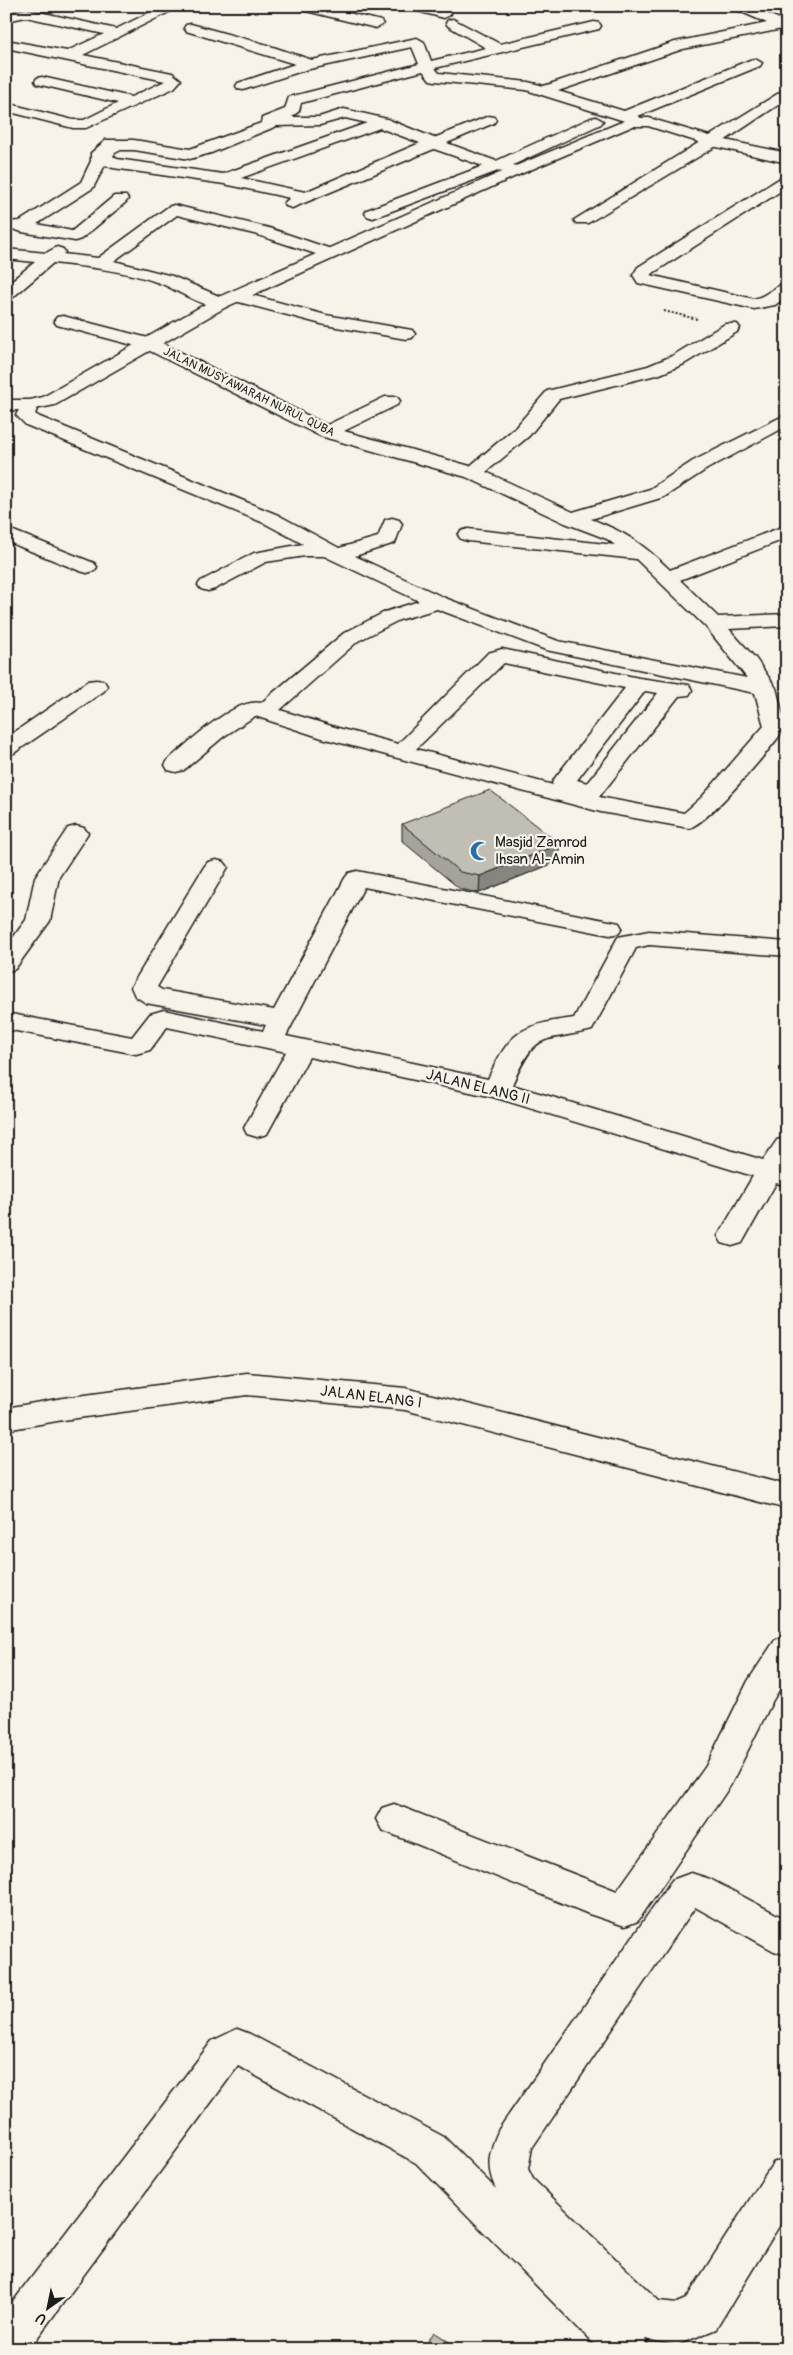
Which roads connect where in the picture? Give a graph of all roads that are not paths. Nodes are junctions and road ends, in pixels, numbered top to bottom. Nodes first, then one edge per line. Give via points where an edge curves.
1 (174, 6) edge
2 (303, 6) edge
3 (414, 6) edge
4 (735, 6) edge
5 (74, 10) dead end
6 (6, 17) edge
7 (57, 18) junction
8 (376, 24) dead end
9 (594, 26) dead end
10 (783, 26) edge
11 (191, 28) dead end
12 (118, 33) junction
13 (6, 44) edge
14 (497, 48) junction
15 (69, 56) junction
16 (89, 60) junction
17 (755, 63) dead end
18 (311, 65) junction
19 (426, 67) junction
20 (243, 86) dead end
21 (547, 90) junction
22 (783, 96) edge
23 (132, 102) junction
24 (532, 102) dead end
25 (6, 107) edge
26 (464, 113) dead end
27 (632, 118) junction
28 (6, 121) edge
29 (382, 122) junction
30 (77, 139) dead end
31 (714, 142) junction
32 (433, 143) junction
33 (787, 158) edge
34 (246, 170) junction
35 (508, 170) junction
36 (224, 179) junction
37 (787, 180) edge
38 (284, 190) junction
39 (308, 197) junction
40 (120, 199) dead end
41 (282, 207) dead end
42 (373, 213) dead end
43 (582, 220) dead end
44 (14, 225) edge
45 (75, 236) junction
46 (6, 254) edge
47 (328, 254) junction
48 (49, 258) junction
49 (101, 263) junction
50 (787, 288) edge
51 (6, 294) edge
52 (237, 296) junction
53 (220, 303) junction
54 (62, 322) dead end
55 (731, 328) dead end
56 (406, 334) dead end
57 (150, 344) junction
58 (391, 401) dead end
59 (6, 405) edge
60 (28, 410) junction
61 (787, 419) edge
62 (6, 423) edge
63 (327, 432) junction
64 (473, 473) junction
65 (572, 519) junction
66 (392, 524) dead end
67 (787, 531) edge
68 (6, 534) edge
69 (468, 535) dead end
70 (333, 552) junction
71 (642, 554) junction
72 (87, 567) dead end
73 (667, 578) junction
74 (208, 585) dead end
75 (438, 602) junction
76 (787, 620) edge
77 (713, 623) junction
78 (639, 684) junction
79 (96, 686) dead end
80 (673, 689) junction
81 (767, 697) junction
82 (265, 711) junction
83 (781, 728) edge
84 (6, 748) edge
85 (176, 765) dead end
86 (563, 783) junction
87 (76, 833) dead end
88 (216, 867) dead end
89 (610, 928) dead end
90 (787, 949) edge
91 (6, 964) edge
92 (6, 1021) edge
93 (276, 1031) junction
94 (301, 1048) junction
95 (498, 1089) junction
96 (257, 1128) dead end
97 (787, 1146) edge
98 (654, 1152) dead end
99 (773, 1178) edge
100 (732, 1236) dead end
101 (6, 1419) edge
102 (787, 1497) edge
103 (787, 1649) edge
104 (394, 1819) dead end
105 (787, 1939) edge
106 (787, 2176) edge
107 (6, 2345) edge
108 (628, 2349) edge

1 - 12 street
2 - 8 street
3 - 14 street via 448,19
4 - 10 street
5 - 7 street
6 - 7 street via 26,13
7 - 12 street
9 - 14 street
10 - 21 street via 680,45
11 - 18 street via 259,46
12 - 15 street
13 - 15 street
14 - 19 street
15 - 16 street
16 - 23 street via 168,76 174,80
16 - 23 street via 37,83
17 - 27 street
18 - 19 street via 417,42
18 - 20 street
19 - 21 street via 435,77 443,79 499,82
19 - 44 street via 294,100 292,111 281,117 208,142 187,146 115,142 98,153 98,162 87,185
21 - 27 street
22 - 31 street
23 - 25 street via 86,124
24 - 35 street via 596,121
26 - 32 street via 496,122
27 - 31 street
27 - 35 street
28 - 30 street
29 - 32 street
29 - 34 street
29 - 36 street via 344,113 320,121 275,122 190,154 126,145 108,150 106,158 113,163
31 - 33 street
31 - 43 street
32 - 35 street
32 - 39 street
34 - 36 street
34 - 38 street
35 - 42 street
35 - 47 street
36 - 38 street
37 - 50 street via 644,271 642,276 749,303 769,301
38 - 39 street
39 - 41 street
40 - 45 street
44 - 45 street
45 - 48 street
46 - 48 street
47 - 49 street via 263,232 174,210
47 - 52 street
48 - 49 street
48 - 51 street
49 - 53 street via 166,280
52 - 53 street
52 - 56 street via 325,320
53 - 57 street
54 - 57 street, JALAN MUSYAWARAH NURUL QUBA
55 - 64 street via 678,360 654,370 553,395 522,432
57 - 60 street
57 - 63 street, JALAN MUSYAWARAH NURUL QUBA
58 - 63 street
59 - 60 street
60 - 62 street
60 - 70 street via 33,421 271,519
61 - 65 street via 700,466 658,493
63 - 64 street, JALAN MUSYAWARAH NURUL QUBA
64 - 65 street, JALAN MUSYAWARAH NURUL QUBA
65 - 71 street, JALAN MUSYAWARAH NURUL QUBA via 604,530
66 - 70 street via 385,541
67 - 73 street
68 - 72 street
69 - 71 street
70 - 74 street via 305,550 261,557
70 - 75 street
71 - 73 street, JALAN MUSYAWARAH NURUL QUBA
73 - 77 street, JALAN MUSYAWARAH NURUL QUBA
75 - 81 street via 562,649
75 - 82 street via 392,616 351,637
76 - 77 street
77 - 81 street, JALAN MUSYAWARAH NURUL QUBA
78 - 80 street
78 - 86 street
78 - 86 street via 502,655 409,744
79 - 84 street
80 - 81 street
80 - 86 street via 592,792
81 - 83 street, JALAN MUSYAWARAH NURUL QUBA
82 - 83 street via 330,733 609,807 689,821
82 - 85 street via 253,708 246,712 215,732
87 - 91 street via 47,877 38,921
88 - 93 street via 144,991 155,997
89 - 93 street via 357,878
90 - 95 street via 649,938 627,942 583,1024 530,1034 519,1044
92 - 93 street, JALAN ELANG II via 136,1046 141,1045 157,1020 164,1018
93 - 94 street, JALAN ELANG II
94 - 95 street, JALAN ELANG II
94 - 96 street
95 - 99 street, JALAN ELANG II
97 - 99 street
98 - 99 street
99 - 100 street
101 - 102 street, JALAN ELANG I via 247,1384 405,1399
103 - 104 street via 760,1691 718,1776 624,1910
105 - 106 street via 698,1890 685,1891 513,2142 508,2171 519,2193 649,2320 677,2324 700,2314
107 - 108 street via 225,2053 237,2046 430,2150

